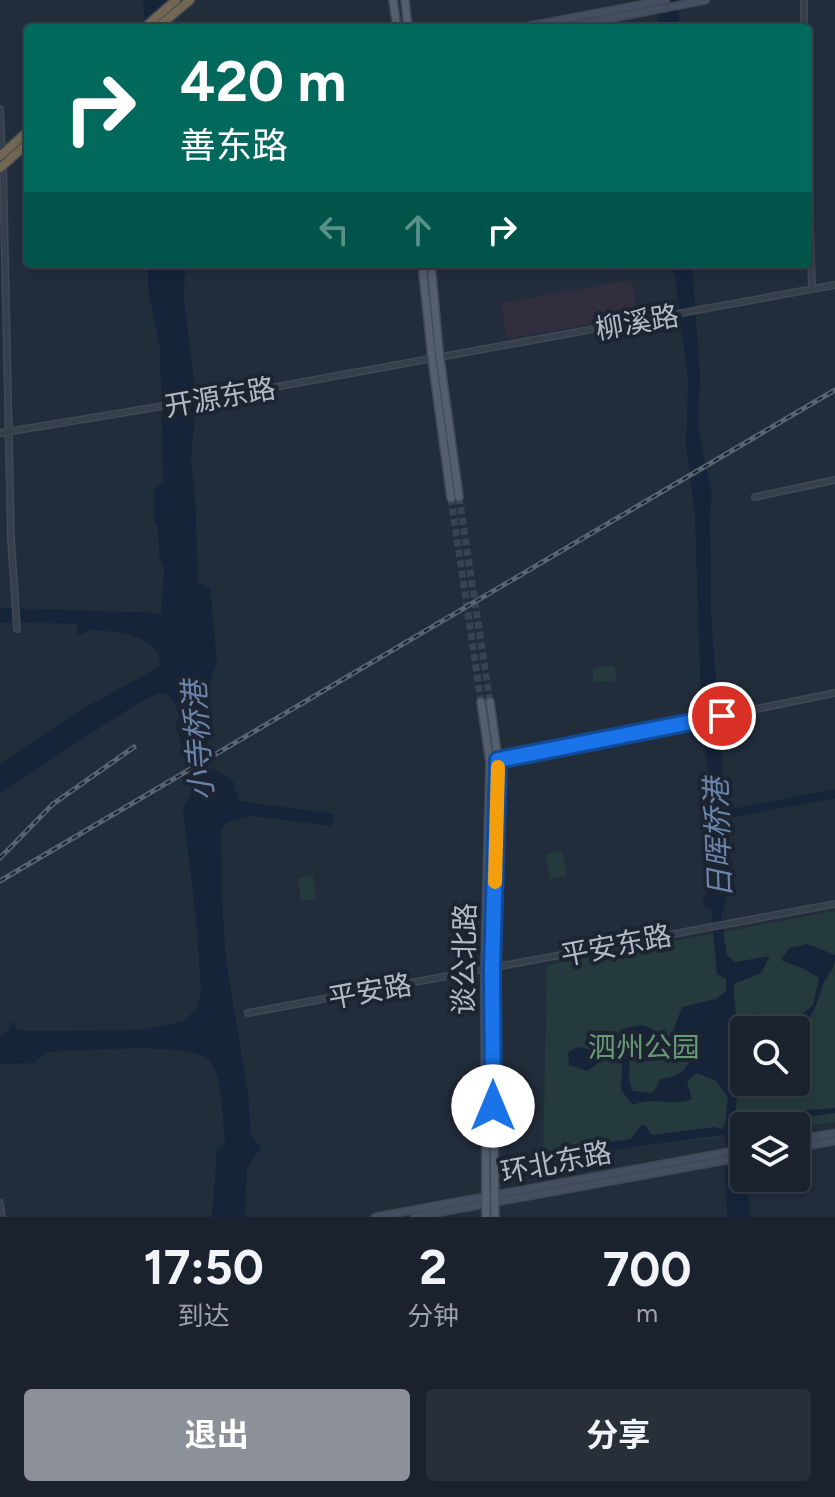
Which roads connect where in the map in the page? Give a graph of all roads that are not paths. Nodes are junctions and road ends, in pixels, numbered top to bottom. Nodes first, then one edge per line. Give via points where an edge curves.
1 (176, 0) edge
2 (190, 0) edge
3 (393, 0) edge
4 (405, 0) edge
5 (666, 0) edge
6 (706, 0) edge
7 (804, 0) edge
8 (651, 7) junction
9 (149, 24) edge
10 (162, 24) edge
11 (396, 24) edge
12 (408, 24) edge
13 (543, 24) edge
14 (579, 24) edge
15 (804, 24) edge
16 (0, 109) edge
17 (24, 135) edge
18 (24, 146) edge
19 (1, 160) edge
20 (423, 268) edge
21 (431, 268) edge
22 (811, 268) edge
23 (835, 285) edge
24 (812, 289) junction
25 (436, 358) junction
26 (9, 431) junction
27 (0, 433) edge
28 (835, 480) edge
29 (455, 497) tunnel mouth
30 (755, 497) dead end
31 (17, 629) dead end
32 (835, 693) edge
33 (486, 702) tunnel mouth
34 (494, 762) junction
35 (835, 904) edge
36 (488, 969) junction
37 (248, 1013) dead end
38 (835, 1133) edge
39 (810, 1137) edge
40 (835, 1141) edge
41 (810, 1145) edge
42 (730, 1156) edge
43 (489, 1200) junction
44 (0, 1203) edge
45 (2, 1217) edge
46 (375, 1217) edge
47 (414, 1217) edge
48 (486, 1217) edge
49 (495, 1217) edge

1 - 9 highway
2 - 10 highway
3 - 11 main road
4 - 12 main road
5 - 8 street
6 - 8 street
7 - 15 street
8 - 13 street
8 - 14 street
16 - 19 street
17 - 19 highway
18 - 19 highway
19 - 26 street
20 - 25 main road
21 - 25 main road
22 - 24 street
23 - 24 street, 柳溪路
24 - 25 street, 柳溪路
25 - 26 street, 开源东路
25 - 29 main road
26 - 27 street, 开源东路
26 - 31 street
28 - 30 street
32 - 34 street
33 - 34 main road, 谈公北路
34 - 36 main road, 谈公北路
35 - 36 street, 平安东路
36 - 37 street, 平安路
36 - 43 main road, 谈公北路
38 - 39 street
40 - 41 street
42 - 43 street, 环北东路
43 - 46 street, 环北东路
43 - 47 street, 环北东路
43 - 48 main road, 谈公北路
43 - 49 main road, 谈公北路
44 - 45 street

